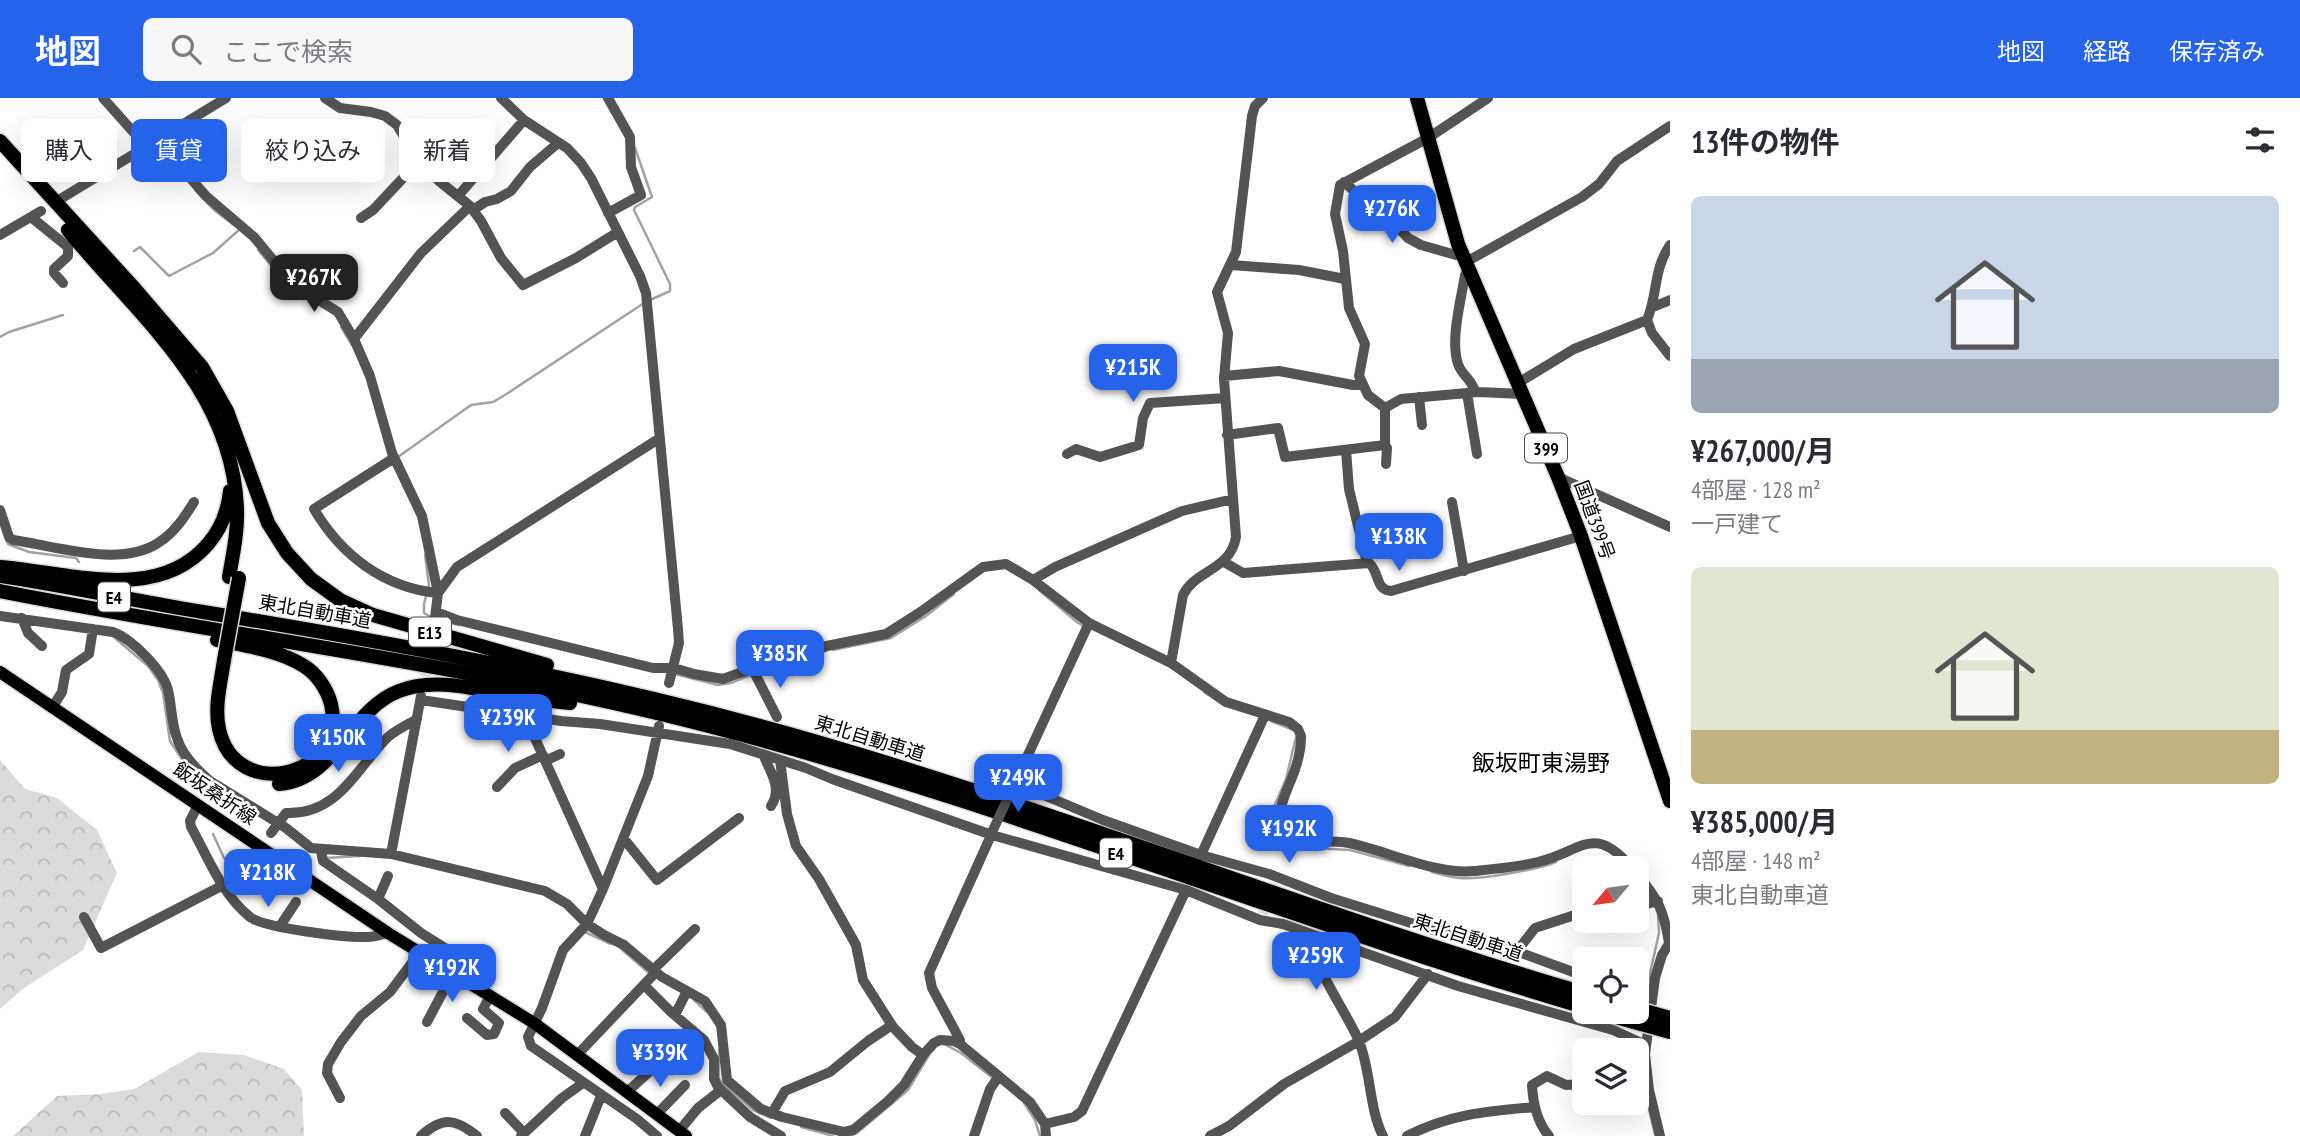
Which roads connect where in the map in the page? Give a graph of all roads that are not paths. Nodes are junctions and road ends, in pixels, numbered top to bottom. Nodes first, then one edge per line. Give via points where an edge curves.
1 (103, 98) edge
2 (225, 98) edge
3 (325, 98) edge
4 (501, 98) edge
5 (608, 98) edge
6 (1263, 98) edge
7 (1417, 98) edge
8 (1488, 98) edge
9 (191, 119) edge
10 (524, 120) junction
11 (1670, 126) edge
12 (131, 129) edge
13 (399, 129) edge
14 (1428, 138) junction
15 (0, 141) edge
16 (558, 143) junction
17 (0, 153) edge
18 (131, 156) edge
19 (194, 182) edge
20 (399, 182) edge
21 (440, 182) edge
22 (1344, 182) junction
23 (458, 196) junction
24 (62, 198) dead end
25 (471, 208) junction
26 (41, 211) dead end
27 (608, 213) junction
28 (31, 217) junction
29 (361, 218) dead end
30 (618, 232) junction
31 (0, 235) edge
32 (1670, 245) edge
33 (1465, 262) junction
34 (1231, 265) junction
35 (1345, 279) junction
36 (63, 283) dead end
37 (1670, 300) edge
38 (1653, 307) junction
39 (1647, 320) junction
40 (354, 339) junction
41 (1670, 356) edge
42 (1224, 376) junction
43 (1362, 385) junction
44 (1520, 388) junction
45 (1471, 392) junction
46 (1419, 397) junction
47 (1225, 398) junction
48 (1385, 408) junction
49 (1422, 425) dead end
50 (1227, 435) junction
51 (660, 438) junction
52 (1385, 445) junction
53 (240, 447) junction
54 (1346, 450) junction
55 (1067, 454) dead end
56 (1477, 454) dead end
57 (229, 458) junction
58 (392, 459) junction
59 (1386, 464) dead end
60 (1558, 477) junction
61 (1233, 499) junction
62 (194, 502) dead end
63 (1452, 502) dead end
64 (0, 510) edge
65 (1670, 527) edge
66 (1581, 536) junction
67 (1224, 562) junction
68 (1367, 563) junction
69 (0, 567) edge
70 (1464, 571) junction
71 (0, 576) edge
72 (234, 578) junction
73 (1033, 580) junction
74 (0, 592) edge
75 (430, 592) junction
76 (0, 617) edge
77 (22, 618) junction
78 (1088, 626) junction
79 (93, 629) junction
80 (42, 646) dead end
81 (220, 659) junction
82 (1171, 663) junction
83 (0, 672) edge
84 (754, 672) junction
85 (672, 674) junction
86 (52, 708) junction
87 (645, 710) junction
88 (703, 710) junction
89 (525, 716) junction
90 (777, 717) dead end
91 (1264, 718) junction
92 (417, 719) junction
93 (658, 730) junction
94 (560, 754) dead end
95 (763, 754) junction
96 (544, 758) junction
97 (780, 760) junction
98 (987, 773) dead end
99 (1015, 784) junction
100 (497, 787) dead end
101 (1670, 801) edge
102 (198, 805) junction
103 (771, 806) dead end
104 (739, 818) dead end
105 (274, 828) junction
106 (993, 832) junction
107 (624, 839) junction
108 (321, 850) junction
109 (391, 853) junction
110 (1201, 855) junction
111 (1622, 856) edge
112 (250, 866) dead end
113 (388, 876) dead end
114 (223, 885) junction
115 (603, 889) junction
116 (1185, 890) junction
117 (1649, 894) edge
118 (379, 899) junction
119 (296, 902) dead end
120 (1654, 902) junction
121 (1649, 903) edge
122 (1572, 916) edge
123 (84, 917) dead end
124 (280, 926) junction
125 (584, 928) junction
126 (695, 929) dead end
127 (388, 933) junction
128 (1308, 934) junction
129 (1670, 943) edge
130 (420, 952) junction
131 (1508, 952) junction
132 (1572, 972) edge
133 (453, 973) junction
134 (1427, 974) junction
135 (652, 976) junction
136 (467, 982) junction
137 (1649, 983) edge
138 (1572, 989) edge
139 (686, 994) junction
140 (490, 996) junction
141 (1572, 1003) edge
142 (675, 1015) junction
143 (1649, 1015) edge
144 (467, 1018) dead end
145 (1670, 1018) edge
146 (1649, 1020) edge
147 (427, 1022) dead end
148 (534, 1023) junction
149 (892, 1025) junction
150 (1670, 1032) edge
151 (1630, 1038) edge
152 (704, 1040) junction
153 (1359, 1041) junction
154 (960, 1044) junction
155 (578, 1055) junction
156 (923, 1055) junction
157 (996, 1079) junction
158 (583, 1083) junction
159 (722, 1084) junction
160 (685, 1085) dead end
161 (1572, 1086) edge
162 (627, 1092) junction
163 (601, 1096) junction
164 (340, 1098) dead end
165 (1649, 1098) edge
166 (1535, 1107) junction
167 (505, 1113) dead end
168 (772, 1113) junction
169 (657, 1114) junction
170 (1045, 1124) junction
171 (827, 1132) edge
172 (523, 1134) edge
173 (682, 1134) edge
174 (421, 1136) edge
175 (477, 1136) edge
176 (585, 1136) edge
177 (657, 1136) edge
178 (782, 1136) edge
179 (974, 1136) edge
180 (1046, 1136) edge
181 (1210, 1136) edge
182 (1384, 1136) edge
183 (1407, 1136) edge
184 (1549, 1136) edge
185 (1660, 1136) edge

1 - 12 street
2 - 9 street
3 - 13 street via 340,108 391,120
4 - 10 street
5 - 27 street via 630,137 631,167 641,195
6 - 34 street via 1252,116
7 - 14 highway, 国道399号 / 399
8 - 14 street
10 - 16 street
10 - 23 street
11 - 33 street via 1617,161 1582,197
14 - 22 street
14 - 33 highway, 国道399号 / 399
15 - 53 highway, E13 via 192,354 219,396
16 - 25 street via 511,191
16 - 27 street via 581,163
17 - 57 highway via 188,370 218,423
18 - 24 street
19 - 40 street via 254,237 293,284 338,312
20 - 29 street
21 - 23 street
22 - 33 street via 1384,212 1408,238
22 - 35 street via 1335,214
23 - 25 street
25 - 30 street via 523,285
25 - 40 street via 421,253
26 - 28 street
27 - 30 street
28 - 31 street
28 - 36 street via 68,247 68,256 54,269
30 - 51 street via 646,293
32 - 38 street via 1661,257
33 - 44 highway, 国道399号 / 399
33 - 45 street via 1456,353 1461,371 1473,383
34 - 35 street
34 - 42 street via 1217,292 1228,333
35 - 43 street via 1349,308 1364,339
37 - 38 street
38 - 39 street
39 - 41 street
39 - 44 street via 1574,349
40 - 58 street via 370,376
42 - 43 street via 1279,371
42 - 47 street
43 - 48 street
44 - 45 street
44 - 60 highway, 国道399号 / 399
45 - 46 street
45 - 56 street
46 - 48 street via 1401,399
46 - 49 street
47 - 50 street
47 - 55 street via 1150,402 1139,445 1100,457 1076,449
48 - 52 street
50 - 54 street via 1278,428 1285,457
50 - 61 street
51 - 75 street via 466,560
51 - 85 street via 679,642
52 - 54 street
52 - 59 street
53 - 72 highway via 246,517
53 - 88 highway, E13 via 277,539 298,566 340,600 383,618
54 - 68 street via 1349,489
57 - 69 highway via 225,516 212,540 181,568 126,580
57 - 72 highway via 237,508
58 - 75 street via 422,516
58 - 75 street via 314,509 338,544 362,565 385,578
60 - 65 street
60 - 66 highway, 国道399号 / 399
61 - 67 street via 1236,537
61 - 73 street via 1182,511
62 - 64 street via 180,524 160,542 122,555 13,540
63 - 70 street
66 - 70 street
66 - 101 highway, 国道399号 / 399
67 - 68 street via 1243,573
67 - 82 street via 1187,587
68 - 70 street via 1386,591
71 - 88 highway, 東北自動車道 / E4 via 449,654
72 - 81 highway
73 - 78 street
73 - 84 street via 1006,565 989,565 886,634 797,652
74 - 81 highway via 293,660 323,685 332,709 330,734 316,757 293,771 270,775 233,757 221,737 218,715
74 - 87 highway, 東北自動車道 / E4 via 436,667
75 - 85 street via 435,619 457,620
76 - 77 street
77 - 79 street
77 - 80 street via 28,634
78 - 82 street
78 - 99 street
79 - 86 street via 89,653 66,670 62,692
79 - 105 street via 121,635 159,672 168,690 177,741 210,781
81 - 87 highway via 208,713 212,739 234,771 272,784 310,774 377,702 415,686 455,686
82 - 91 street via 1226,702
83 - 86 main road, 飯坂桑折線
84 - 85 street via 723,679
84 - 90 street
86 - 102 main road, 飯坂桑折線
87 - 141 highway, 東北自動車道 / E4 via 955,798 1415,955
88 - 138 highway, 東北自動車道 / E4 via 895,765 1418,942
89 - 92 street via 421,698
89 - 93 street
89 - 96 street
91 - 110 street
91 - 111 street via 1294,725 1302,738 1279,814 1296,841 1346,843 1460,872 1537,862 1592,842
92 - 105 street via 389,736 339,793 315,808 285,813
92 - 109 street
93 - 95 street
93 - 107 street via 648,776
94 - 96 street
95 - 97 street
95 - 103 street via 778,787
96 - 100 street via 514,768
96 - 115 street
97 - 106 street
97 - 149 street via 796,846 843,920 856,945 863,980
98 - 99 street
99 - 106 street, bridge
99 - 110 street
102 - 114 street via 191,827
102 - 127 main road, 飯坂桑折線
104 - 107 street via 657,880
105 - 108 street via 286,828 311,848
106 - 116 street
106 - 154 street via 929,973
107 - 115 street
108 - 109 street
108 - 118 street via 323,862
109 - 125 street via 545,891 567,904
110 - 131 street
112 - 114 street
113 - 118 street
114 - 123 street via 101,948
114 - 124 street via 249,917
115 - 125 street
116 - 128 street
116 - 170 street via 1082,1111
117 - 120 street
118 - 136 street via 472,965
119 - 124 street
120 - 121 street
120 - 129 street via 1666,923
122 - 131 street via 1535,928 1521,946
124 - 127 street via 367,937
125 - 135 street via 624,945
125 - 148 street via 563,950
126 - 135 street
127 - 130 main road, 飯坂桑折線
128 - 134 street
128 - 153 street
129 - 137 street
130 - 133 main road, 飯坂桑折線
130 - 164 street via 390,992 361,1016 328,1065 327,1073
131 - 132 street
133 - 136 main road, 飯坂桑折線
133 - 147 street
134 - 151 street
134 - 153 street via 1395,1017
135 - 139 street
135 - 142 street
135 - 155 street
136 - 140 main road, 飯坂桑折線
139 - 142 street
139 - 159 street via 705,1001 721,1025 725,1045
140 - 144 street via 483,1009 499,1023 494,1034 487,1035
140 - 148 main road, 飯坂桑折線
142 - 152 street
143 - 145 highway, bridge
146 - 150 highway, bridge
148 - 155 main road, 飯坂桑折線
148 - 158 street via 528,1037 531,1046
149 - 156 street
149 - 168 street via 830,1072 785,1090
152 - 159 street via 714,1059 713,1079
152 - 162 street via 677,1061 661,1061
153 - 181 street via 1284,1084
153 - 182 street
154 - 156 street via 940,1040
154 - 157 street
155 - 162 main road, 飯坂桑折線
156 - 171 street via 904,1085 867,1120 849,1131
157 - 170 street via 1030,1102
157 - 179 street
158 - 163 street
158 - 172 street
159 - 168 street
159 - 173 street via 698,1108
159 - 178 street via 750,1116
160 - 169 street
161 - 166 street via 1547,1076 1540,1079 1532,1085
162 - 169 main road, 飯坂桑折線
163 - 176 street
163 - 177 street
165 - 185 street
166 - 183 street via 1477,1112 1431,1124
166 - 184 street
167 - 172 street
168 - 171 street
169 - 173 main road, 飯坂桑折線
170 - 180 street
174 - 175 street via 443,1122 464,1125

